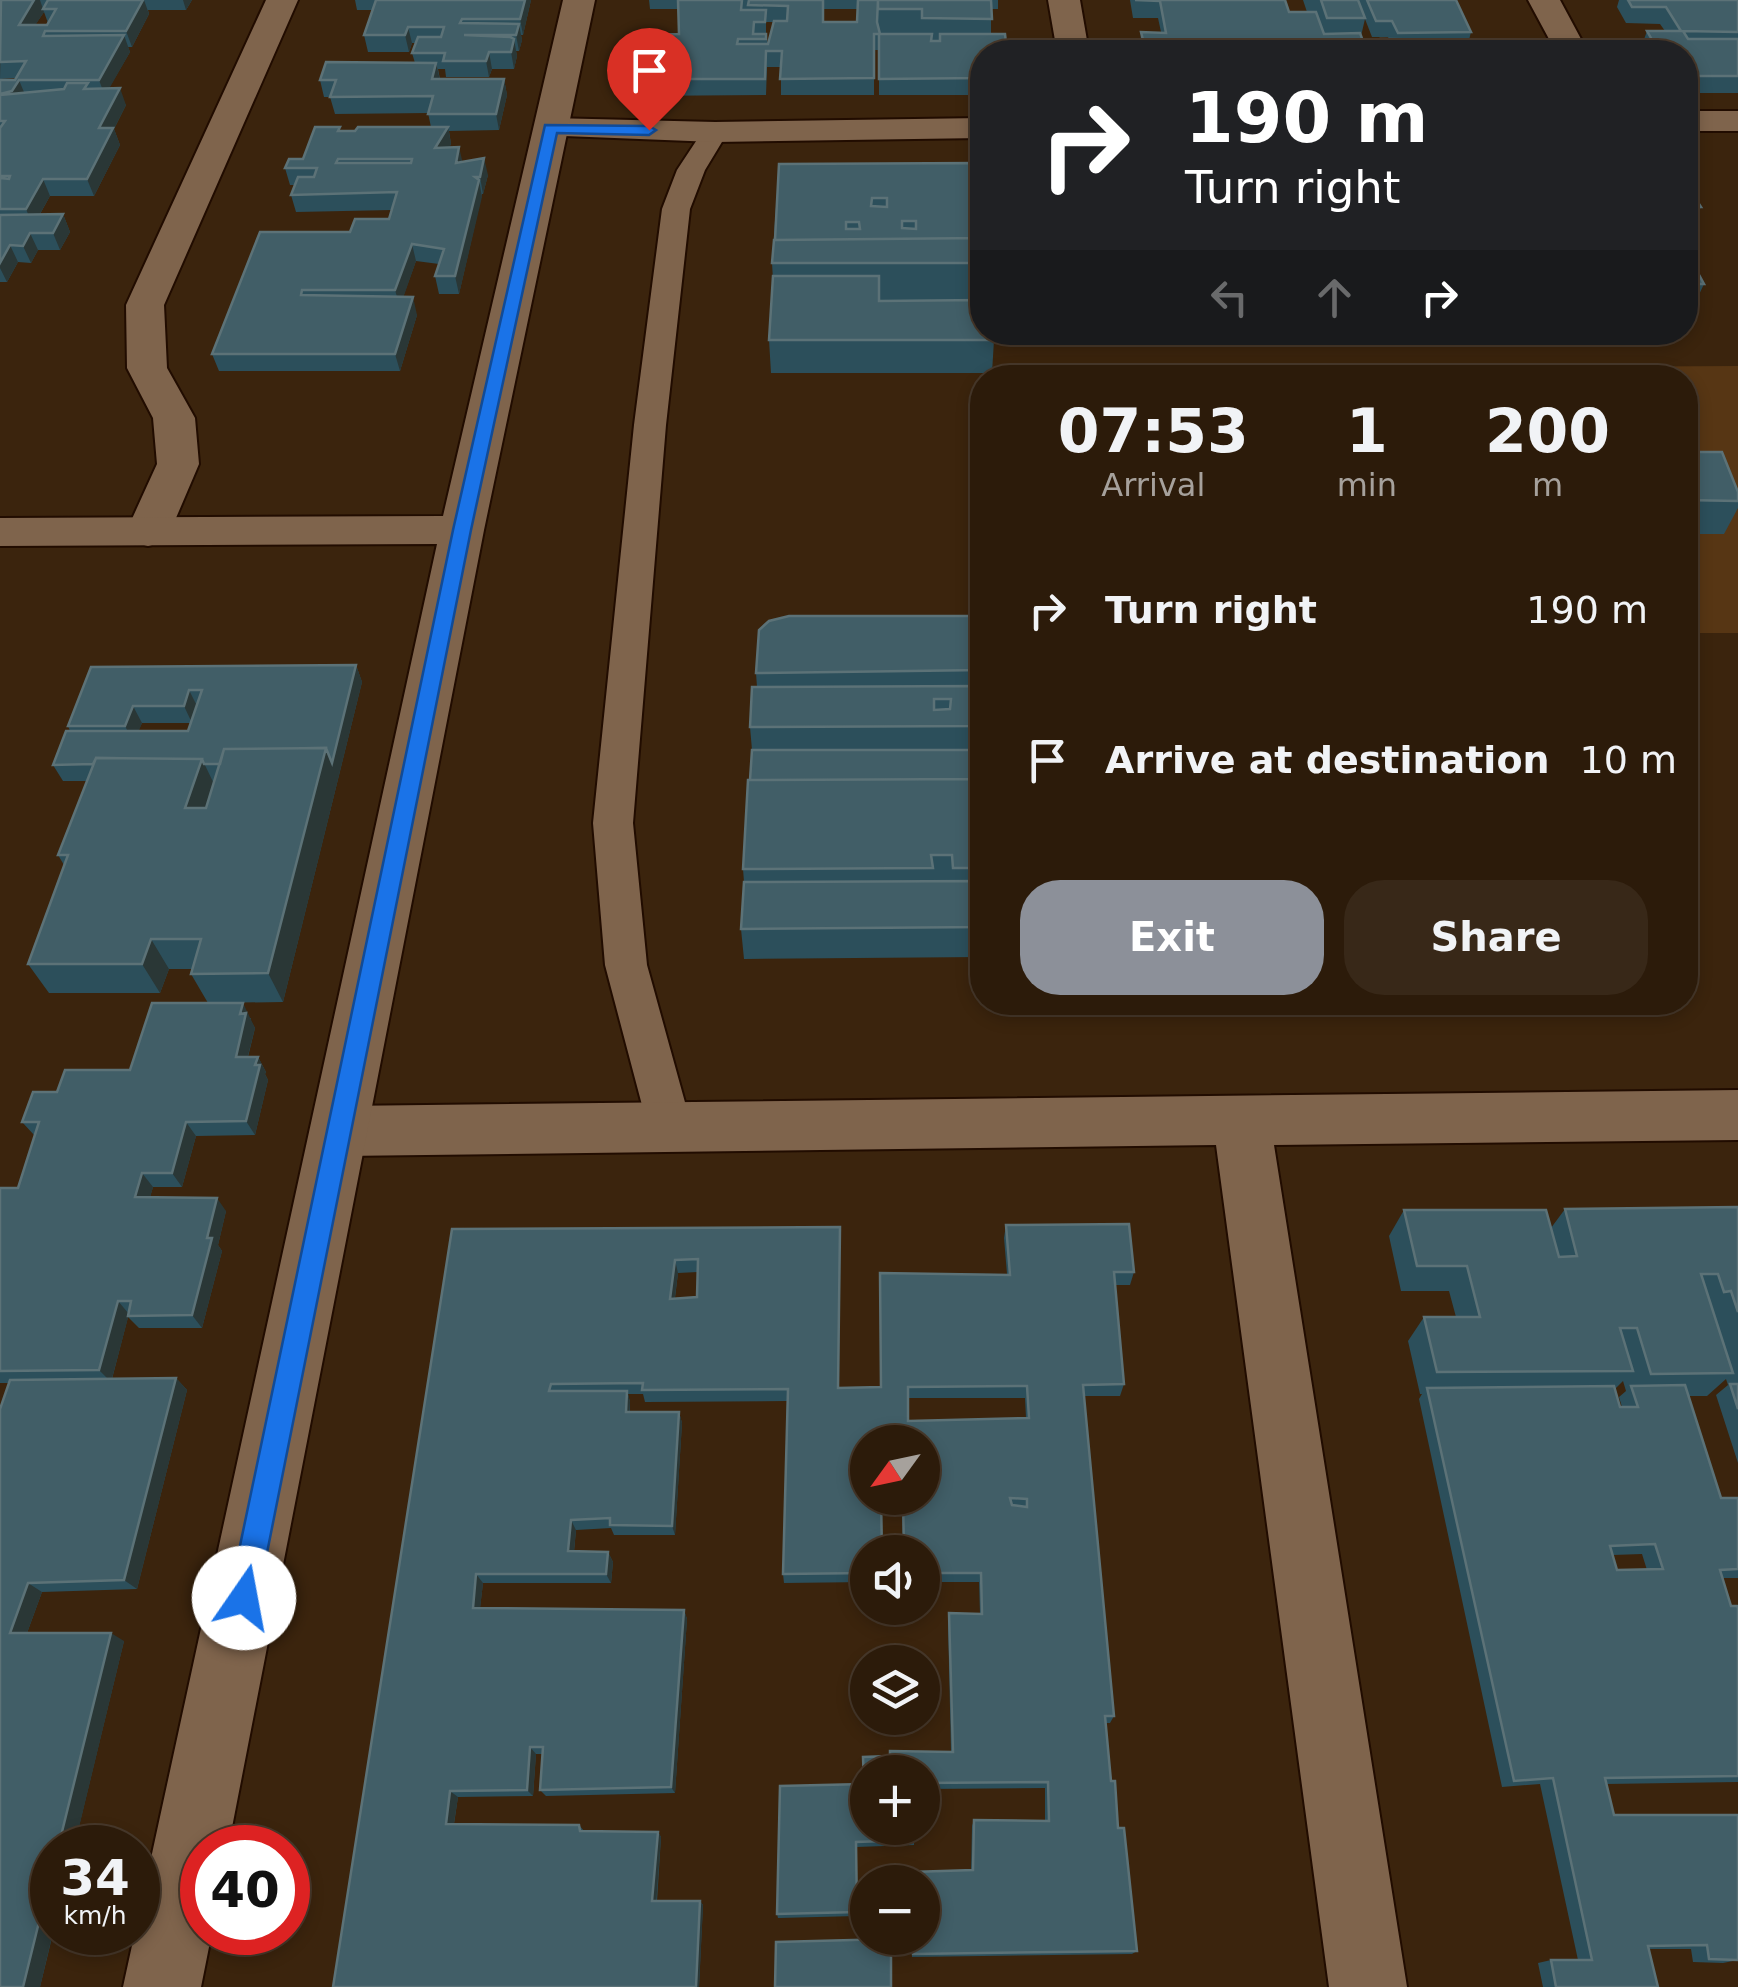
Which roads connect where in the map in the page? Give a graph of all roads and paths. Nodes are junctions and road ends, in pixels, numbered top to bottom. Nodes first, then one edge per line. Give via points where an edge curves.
1 (282, 0) edge
2 (579, 0) edge
3 (1064, 0) edge
4 (1544, 0) edge
5 (1071, 40) edge
6 (1566, 40) edge
7 (1698, 121) edge
8 (1738, 121) edge
9 (550, 128) junction
10 (970, 128) edge
11 (714, 132) junction
12 (462, 530) junction
13 (0, 532) edge
14 (148, 532) junction
15 (1738, 1115) edge
16 (1242, 1122) junction
17 (669, 1124) junction
18 (342, 1131) junction
19 (162, 1987) edge
20 (1368, 1987) edge

1 - 14 street via 145,305 147,368 174,418 178,464
2 - 9 street
3 - 5 street
4 - 6 street
7 - 8 street
9 - 11 street
9 - 12 street
10 - 11 street
11 - 17 lane via 676,210 613,824 626,966
12 - 14 street
12 - 18 street
13 - 14 street
15 - 16 street
16 - 17 street
16 - 20 street
17 - 18 street
18 - 19 street

